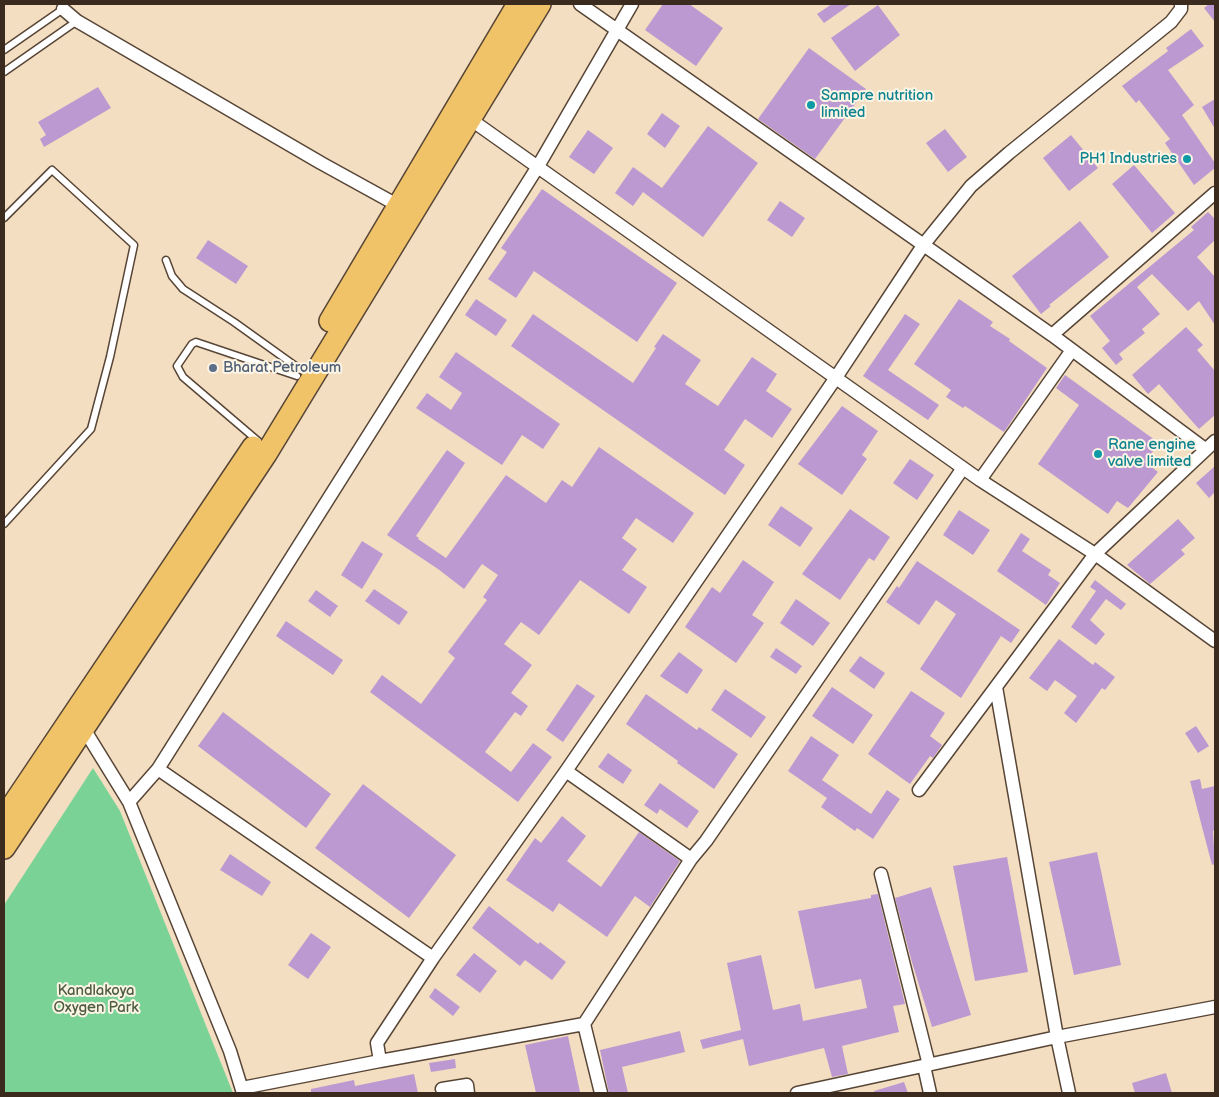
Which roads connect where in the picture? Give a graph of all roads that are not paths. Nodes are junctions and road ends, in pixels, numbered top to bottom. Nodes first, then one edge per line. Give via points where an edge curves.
1 (580, 4) edge
2 (632, 4) edge
3 (1181, 4) edge
4 (528, 6) edge
5 (63, 8) joint
6 (77, 21) junction
7 (617, 29) junction
8 (4, 50) edge
9 (4, 72) edge
10 (470, 119) junction
11 (537, 168) junction
12 (1215, 193) edge
13 (399, 206) junction
14 (4, 218) edge
15 (924, 244) junction
16 (166, 260) dead end
17 (1052, 335) junction
18 (1072, 350) junction
19 (299, 373) junction
20 (835, 379) junction
21 (258, 441) junction
22 (1215, 441) edge
23 (1205, 449) junction
24 (963, 468) junction
25 (980, 480) junction
26 (4, 524) edge
27 (1095, 554) junction
28 (1215, 641) edge
29 (996, 687) junction
30 (84, 730) junction
31 (158, 769) junction
32 (566, 771) junction
33 (920, 790) dead end
34 (129, 802) junction
35 (4, 818) edge
36 (4, 848) edge
37 (691, 859) junction
38 (881, 874) dead end
39 (433, 958) junction
40 (1215, 1007) edge
41 (584, 1024) junction
42 (1057, 1036) junction
43 (380, 1061) junction
44 (926, 1065) junction
45 (442, 1089) dead end
46 (243, 1091) edge
47 (468, 1093) edge
48 (601, 1093) edge
49 (797, 1093) edge
50 (930, 1093) edge
51 (1069, 1093) edge

1 - 7 street
2 - 7 street
3 - 15 street via 1171,22 971,186
4 - 10 highway
4 - 13 highway
5 - 6 street
5 - 8 lane
6 - 9 lane
6 - 13 street
7 - 11 street
7 - 15 street
10 - 11 street
10 - 30 highway via 266,454
11 - 20 street
11 - 31 street
12 - 17 street
13 - 19 highway
14 - 26 lane via 52,170 134,245 91,429
15 - 17 street
15 - 20 street
16 - 19 lane via 172,276 183,289 234,322
17 - 18 street
18 - 23 street
18 - 25 street
19 - 21 highway
19 - 21 lane via 196,342 178,366 183,377
20 - 24 street
20 - 32 street
21 - 35 highway
22 - 23 street
23 - 27 street
24 - 25 street
24 - 37 street
25 - 27 street
27 - 28 street
27 - 29 street
29 - 33 street
29 - 42 street
30 - 34 street
30 - 36 highway
31 - 34 street
31 - 39 street
32 - 37 street
32 - 39 street
34 - 46 street
37 - 41 street
38 - 44 street
39 - 43 street via 377,1043
40 - 42 street
41 - 43 street
41 - 48 street
42 - 44 street
42 - 51 street
43 - 46 street
44 - 49 street
44 - 50 street
45 - 47 street via 467,1085

